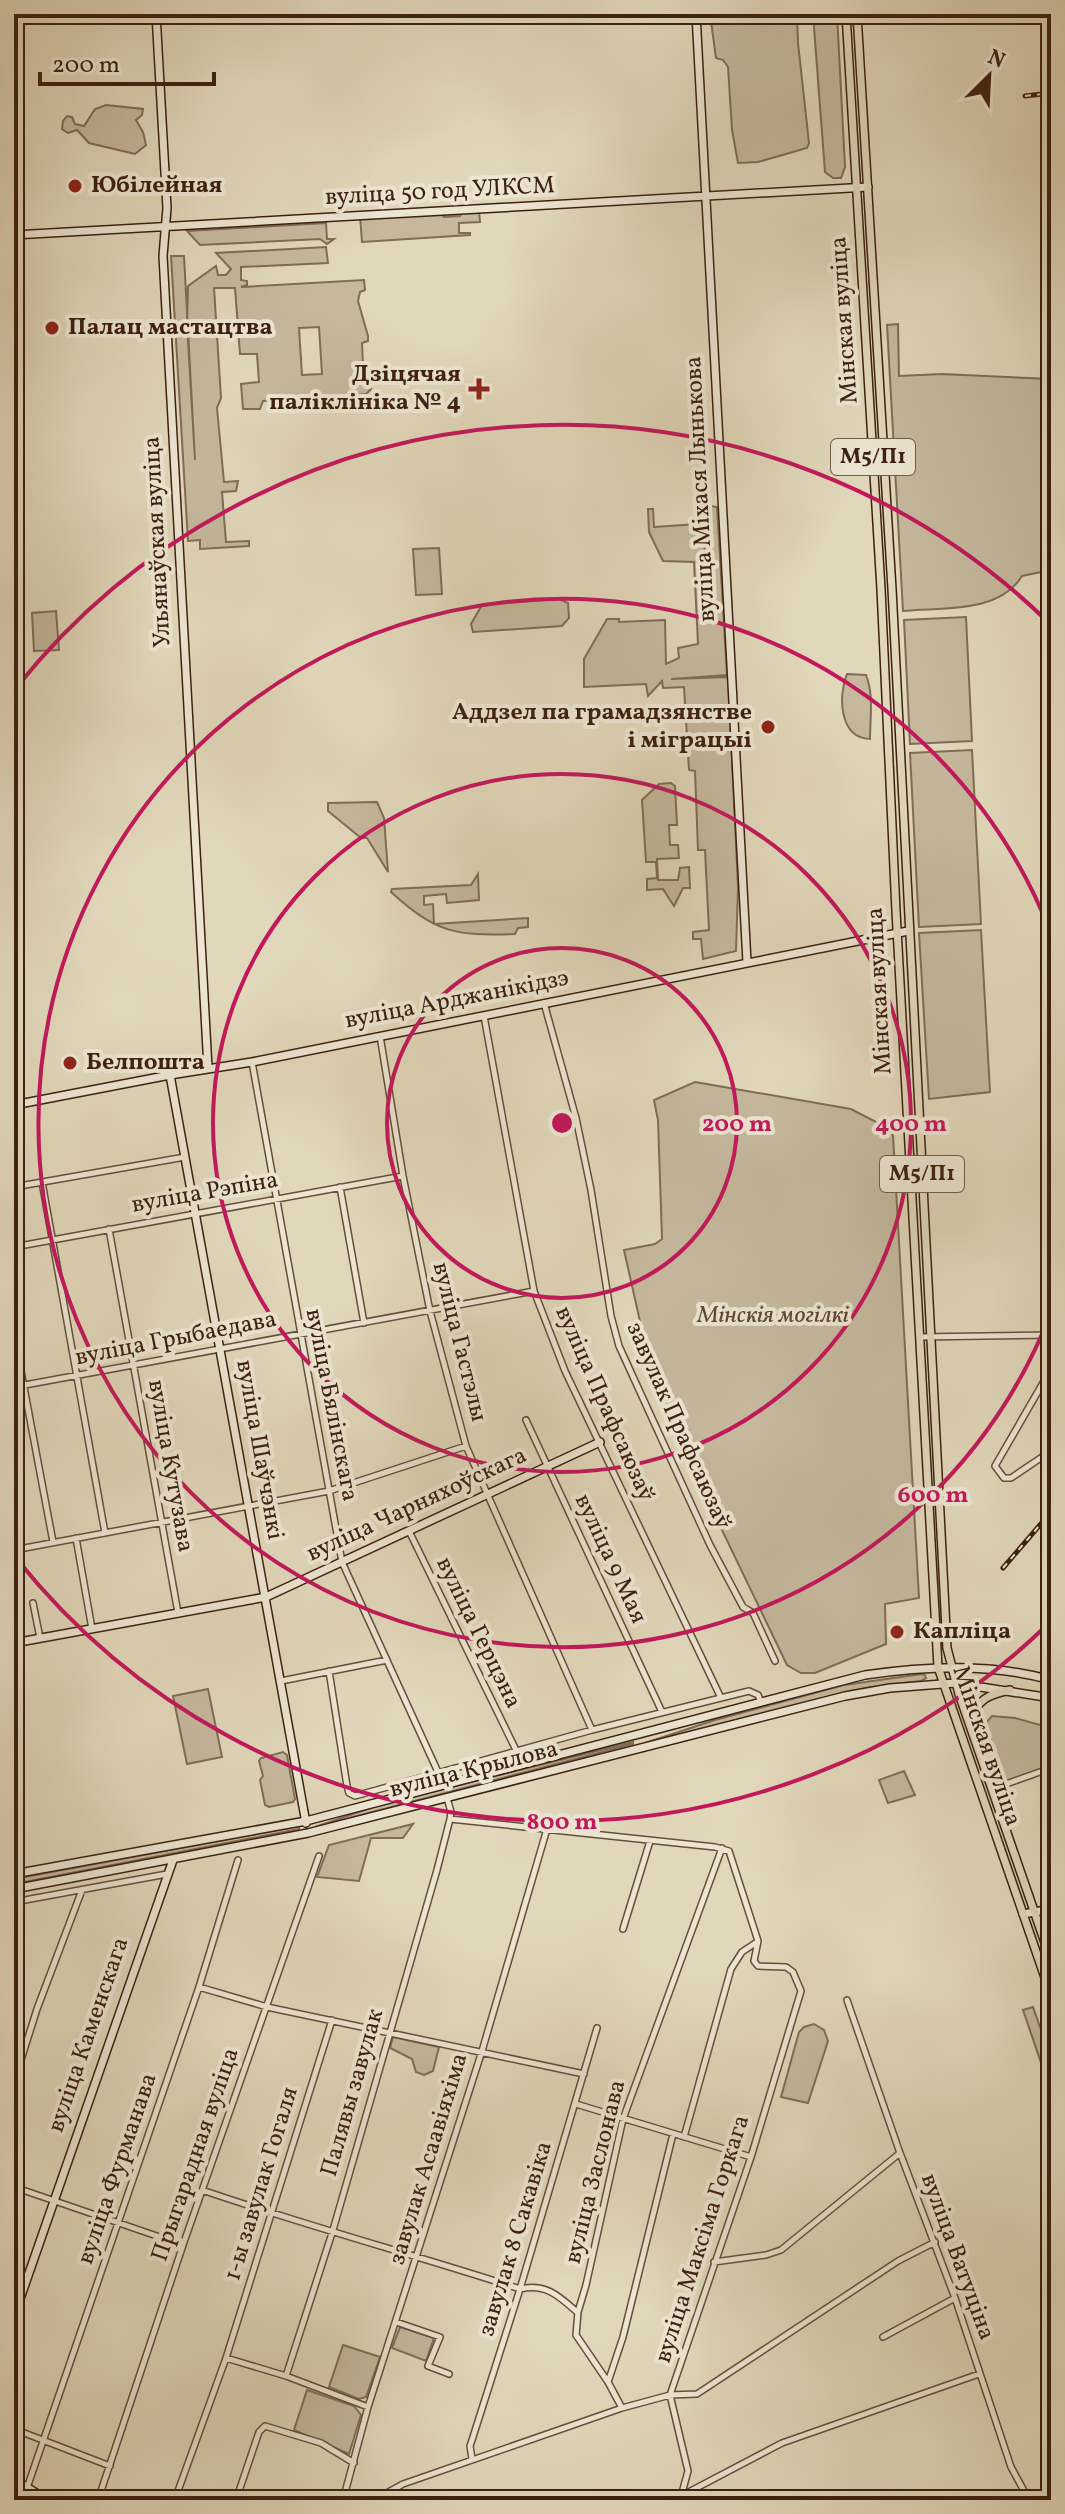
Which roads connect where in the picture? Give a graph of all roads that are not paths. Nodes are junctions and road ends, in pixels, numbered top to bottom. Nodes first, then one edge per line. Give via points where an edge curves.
1 (156, 14) edge
2 (696, 14) edge
3 (846, 14) edge
4 (857, 14) edge
5 (868, 187) junction
6 (857, 188) junction
7 (705, 197) junction
8 (165, 227) junction
9 (14, 235) edge
10 (877, 320) junction
11 (866, 321) junction
12 (895, 663) junction
13 (884, 664) junction
14 (908, 931) junction
15 (897, 933) junction
16 (747, 962) junction
17 (544, 1003) junction
18 (484, 1016) junction
19 (380, 1036) junction
20 (252, 1062) junction
21 (208, 1068) junction
22 (170, 1075) junction
23 (14, 1105) edge
24 (185, 1157) junction
25 (403, 1176) junction
26 (42, 1182) junction
27 (14, 1187) edge
28 (340, 1187) junction
29 (275, 1199) junction
30 (195, 1214) junction
31 (109, 1229) junction
32 (54, 1239) junction
33 (14, 1247) edge
34 (534, 1291) junction
35 (430, 1311) junction
36 (364, 1323) junction
37 (300, 1333) junction
38 (14, 1334) edge
39 (1051, 1335) edge
40 (919, 1337) junction
41 (931, 1337) junction
42 (220, 1350) junction
43 (134, 1365) junction
44 (1051, 1369) edge
45 (78, 1376) junction
46 (24, 1385) junction
47 (14, 1387) edge
48 (526, 1420) dead end
49 (600, 1442) junction
50 (466, 1446) junction
51 (1051, 1451) edge
52 (546, 1466) junction
53 (329, 1491) junction
54 (485, 1493) junction
55 (248, 1507) junction
56 (161, 1523) junction
57 (409, 1531) junction
58 (105, 1533) junction
59 (76, 1538) junction
60 (53, 1542) junction
61 (14, 1550) edge
62 (342, 1562) junction
63 (266, 1597) junction
64 (33, 1603) dead end
65 (178, 1614) junction
66 (92, 1629) junction
67 (40, 1638) junction
68 (14, 1643) edge
69 (387, 1660) junction
70 (775, 1661) dead end
71 (950, 1666) junction
72 (938, 1667) junction
73 (329, 1671) junction
74 (1051, 1680) edge
75 (281, 1681) junction
76 (943, 1683) junction
77 (955, 1683) junction
78 (1010, 1690) junction
79 (721, 1698) junction
80 (1051, 1698) edge
81 (762, 1702) junction
82 (662, 1712) junction
83 (969, 1724) junction
84 (592, 1730) junction
85 (637, 1735) junction
86 (641, 1749) junction
87 (516, 1750) junction
88 (1051, 1768) edge
89 (441, 1773) junction
90 (443, 1783) junction
91 (992, 1789) junction
92 (447, 1797) junction
93 (450, 1819) junction
94 (306, 1821) junction
95 (547, 1829) junction
96 (308, 1833) junction
97 (650, 1841) junction
98 (722, 1848) junction
99 (319, 1856) dead end
100 (173, 1860) junction
101 (238, 1860) dead end
102 (14, 1874) edge
103 (167, 1874) junction
104 (57, 1881) junction
105 (14, 1889) edge
106 (82, 1890) junction
107 (74, 1891) junction
108 (14, 1902) edge
109 (1051, 1909) edge
110 (1034, 1911) junction
111 (1023, 1914) junction
112 (623, 1929) dead end
113 (758, 1941) junction
114 (1051, 1960) edge
115 (199, 1987) junction
116 (1051, 1995) edge
117 (847, 2000) dead end
118 (267, 2007) junction
119 (332, 2020) junction
120 (597, 2028) dead end
121 (390, 2033) junction
122 (482, 2051) junction
123 (584, 2074) junction
124 (14, 2082) edge
125 (576, 2104) junction
126 (623, 2119) junction
127 (673, 2134) junction
128 (684, 2137) junction
129 (900, 2153) junction
130 (751, 2157) junction
131 (14, 2187) edge
132 (202, 2190) junction
133 (52, 2201) junction
134 (272, 2214) junction
135 (118, 2223) junction
136 (333, 2230) junction
137 (935, 2242) junction
138 (183, 2245) junction
139 (418, 2256) junction
140 (714, 2262) junction
141 (520, 2289) junction
142 (955, 2298) junction
143 (578, 2312) junction
144 (14, 2316) edge
145 (396, 2322) junction
146 (883, 2337) dead end
147 (226, 2358) junction
148 (449, 2374) dead end
149 (979, 2374) junction
150 (286, 2376) junction
151 (608, 2382) junction
152 (670, 2395) junction
153 (368, 2407) junction
154 (622, 2408) junction
155 (14, 2429) edge
156 (44, 2441) junction
157 (472, 2459) junction
158 (354, 2463) junction
159 (110, 2466) junction
160 (14, 2479) edge
161 (27, 2488) junction
162 (681, 2498) edge
163 (47, 2500) edge
164 (98, 2500) edge
165 (202, 2500) edge
166 (236, 2500) edge
167 (343, 2500) edge
168 (374, 2500) edge
169 (1029, 2500) edge

1 - 8 main road, Ульянаўская вуліца
2 - 7 main road, вуліца Міхася Лынькова
3 - 6 main road, Мінская вуліца / М5/П1
4 - 5 main road, Мінская вуліца / М5/П1
5 - 6 main road, вуліца 50 год УЛКСМ
5 - 10 main road, Мінская вуліца / М5/П1
6 - 7 main road, вуліца 50 год УЛКСМ
6 - 11 main road, Мінская вуліца / М5/П1
7 - 8 main road, вуліца 50 год УЛКСМ
7 - 16 main road, вуліца Міхася Лынькова
8 - 9 main road, вуліца 50 год УЛКСМ
8 - 21 main road, Ульянаўская вуліца
10 - 11 main road
10 - 12 main road, Мінская вуліца / М5/П1
11 - 13 main road, Мінская вуліца / М5/П1
12 - 13 main road
12 - 14 main road, Мінская вуліца / М5/П1
13 - 15 main road, Мінская вуліца / М5/П1
14 - 15 main road, вуліца Арджанікідзэ
14 - 41 main road, Мінская вуліца / М5/П1
15 - 16 main road, вуліца Арджанікідзэ
15 - 40 main road, Мінская вуліца / М5/П1
16 - 17 main road, вуліца Арджанікідзэ
17 - 18 main road, вуліца Арджанікідзэ
17 - 70 street, завулак Прафсаюзаў via 576,1118 615,1336 710,1545 743,1607 753,1613
18 - 19 main road, вуліца Арджанікідзэ
18 - 34 street, вуліца Прафсаюзаў
19 - 20 main road, вуліца Арджанікідзэ
19 - 25 street, вуліца Гастэлы
20 - 21 main road, вуліца Арджанікідзэ
20 - 29 street, вуліца Бялінскага
21 - 22 main road, вуліца Арджанікідзэ
22 - 23 main road, вуліца Арджанікідзэ
22 - 24 main road, вуліца Шаўчэнкі
24 - 26 street
24 - 30 main road, вуліца Шаўчэнкі
25 - 28 street, вуліца Рэпіна
25 - 35 street, вуліца Гастэлы
26 - 27 street
26 - 32 street
28 - 29 street, вуліца Рэпіна
28 - 36 street
29 - 30 street, вуліца Рэпіна
29 - 37 street, вуліца Бялінскага
30 - 31 street, вуліца Рэпіна
30 - 42 main road, вуліца Шаўчэнкі
31 - 32 street, вуліца Рэпіна
31 - 43 street, вуліца Кутузава
32 - 33 street, вуліца Рэпіна
32 - 45 street
34 - 35 street, вуліца Грыбаедава
34 - 49 street, вуліца Прафсаюзаў
35 - 36 street, вуліца Грыбаедава
35 - 50 street, вуліца Гастэлы
36 - 37 street, вуліца Грыбаедава
37 - 42 street, вуліца Грыбаедава
37 - 53 street, вуліца Бялінскага
38 - 46 street
39 - 41 street
40 - 41 street
40 - 72 main road, Мінская вуліца / М5/П1
41 - 71 main road, Мінская вуліца / М5/П1
42 - 43 street, вуліца Грыбаедава
42 - 55 main road, вуліца Шаўчэнкі
43 - 45 street, вуліца Грыбаедава
43 - 56 street, вуліца Кутузава
44 - 51 street via 995,1466 1004,1478 1011,1478
45 - 46 street, вуліца Грыбаедава
45 - 58 street
46 - 47 street, вуліца Грыбаедава
46 - 60 street
48 - 52 street, вуліца 9 Мая
49 - 52 main road, вуліца Чарняхоўскага
49 - 79 street, вуліца Прафсаюзаў
50 - 53 street
50 - 54 street, вуліца Гастэлы
52 - 54 main road, вуліца Чарняхоўскага
52 - 82 street, вуліца 9 Мая
53 - 55 street
53 - 62 street, вуліца Бялінскага
54 - 57 main road, вуліца Чарняхоўскага
54 - 84 street, вуліца Гастэлы
55 - 56 street
55 - 63 main road, вуліца Шаўчэнкі
56 - 58 street
56 - 65 street, вуліца Кутузава
57 - 62 main road, вуліца Чарняхоўскага
57 - 87 street, вуліца Герцэна
58 - 59 street
59 - 60 street
59 - 66 street
60 - 61 street
62 - 63 main road, вуліца Чарняхоўскага
62 - 69 street, вуліца Бялінскага
63 - 65 main road, вуліца Чарняхоўскага
63 - 75 main road, вуліца Шаўчэнкі
64 - 67 street
65 - 66 main road, вуліца Чарняхоўскага
66 - 67 main road, вуліца Чарняхоўскага
67 - 68 main road, вуліца Чарняхоўскага
69 - 73 street
69 - 89 street, вуліца Бялінскага
71 - 72 main road, вуліца Крылова
71 - 74 main road, вуліца Крылова
71 - 77 main road, Мінская вуліца / М5/П1
72 - 76 main road, Мінская вуліца / М5/П1
72 - 81 main road, вуліца Крылова via 848,1679
73 - 75 street
73 - 89 street via 349,1793 355,1796
75 - 94 main road, вуліца Шаўчэнкі
76 - 77 main road, вуліца Крылова
76 - 86 main road, вуліца Крылова via 845,1696
76 - 111 main road, Мінская вуліца / М5/П1
77 - 78 main road, вуліца Крылова
77 - 83 main road, Мінская вуліца / М5/П1
78 - 80 main road, вуліца Крылова
78 - 83 main road via 982,1700
79 - 81 street via 749,1691
79 - 82 street
81 - 85 main road, вуліца Крылова
82 - 84 street
83 - 91 main road, Мінская вуліца / М5/П1
84 - 87 street
85 - 86 main road
85 - 90 main road, вуліца Крылова
86 - 92 main road, вуліца Крылова
87 - 89 street
88 - 91 street
89 - 90 street, вуліца Бялінскага
90 - 94 main road, вуліца Крылова
91 - 110 main road, Мінская вуліца / М5/П1
92 - 93 street
92 - 96 main road, вуліца Крылова
93 - 95 street
93 - 121 street, Палявы завулак
94 - 96 main road, вуліца Шаўчэнкі
94 - 102 main road, вуліца Крылова
95 - 97 street
95 - 122 street, завулак Асаавіяхіма
96 - 100 main road, вуліца Крылова
97 - 98 street
97 - 112 street
98 - 113 street via 729,1851
98 - 126 street, вуліца Заслонава
99 - 118 street, Прыгарадная вуліца
100 - 103 main road, вуліца Каменскага
100 - 104 main road, вуліца Крылова
101 - 115 street, вуліца Фурманава
103 - 106 street
103 - 133 main road, вуліца Каменскага
104 - 105 main road, вуліца Крылова
104 - 107 street
106 - 107 street
106 - 124 street
107 - 108 street
109 - 110 main road
110 - 111 main road
110 - 114 main road, Мінская вуліца / М5/П1
111 - 116 main road, Мінская вуліца / М5/П1
113 - 128 street via 731,1969
113 - 130 street, вуліца Максіма Горкага via 758,1966 786,1967 801,1991
115 - 118 street
115 - 135 street, вуліца Фурманава
117 - 129 street, вуліца Ватуціна
118 - 119 street
118 - 132 street, Прыгарадная вуліца
119 - 121 street
119 - 134 street, 1-ы завулак Гогаля
120 - 123 street, завулак 8 Сакавіка
121 - 122 street
121 - 136 street, Палявы завулак
122 - 123 street
122 - 139 street, завулак Асаавіяхіма
123 - 125 street, завулак 8 Сакавіка
125 - 126 street
125 - 141 street, завулак 8 Сакавіка
126 - 127 street
126 - 143 street, вуліца Заслонава
127 - 128 street
127 - 151 street
128 - 130 street
129 - 137 street, вуліца Ватуціна
129 - 140 street via 781,2250
130 - 140 street, вуліца Максіма Горкага
131 - 133 street
132 - 134 street
132 - 138 street, Прыгарадная вуліца
133 - 135 street
133 - 144 main road, вуліца Каменскага
134 - 136 street
134 - 147 street, 1-ы завулак Гогаля
135 - 138 street
135 - 156 street, вуліца Фурманава
136 - 139 street
136 - 150 street, Палявы завулак
137 - 142 street, вуліца Ватуціна
137 - 152 street via 697,2394
138 - 159 street, Прыгарадная вуліца
139 - 141 street
139 - 145 street, завулак Асаавіяхіма
140 - 152 street, вуліца Максіма Горкага
141 - 143 street via 536,2285
141 - 157 street, завулак 8 Сакавіка via 470,2446
142 - 146 street
142 - 149 street, вуліца Ватуціна
143 - 151 street, вуліца Заслонава via 576,2335
145 - 148 street via 440,2337 428,2366
145 - 153 street, завулак Асаавіяхіма
147 - 150 street
147 - 165 street, 1-ы завулак Гогаля via 178,2491
149 - 162 street via 782,2443
149 - 169 street, вуліца Ватуціна via 1011,2467
150 - 153 street
151 - 154 street, вуліца Заслонава
152 - 154 street
152 - 162 street, вуліца Максіма Горкага via 688,2471
153 - 158 street, завулак Асаавіяхіма
154 - 157 street
155 - 156 street
156 - 159 street
156 - 161 street, вуліца Фурманава
157 - 168 street
158 - 166 street via 321,2443 265,2426
158 - 167 street, завулак Асаавіяхіма
159 - 164 street, Прыгарадная вуліца
160 - 161 main road
161 - 163 main road

